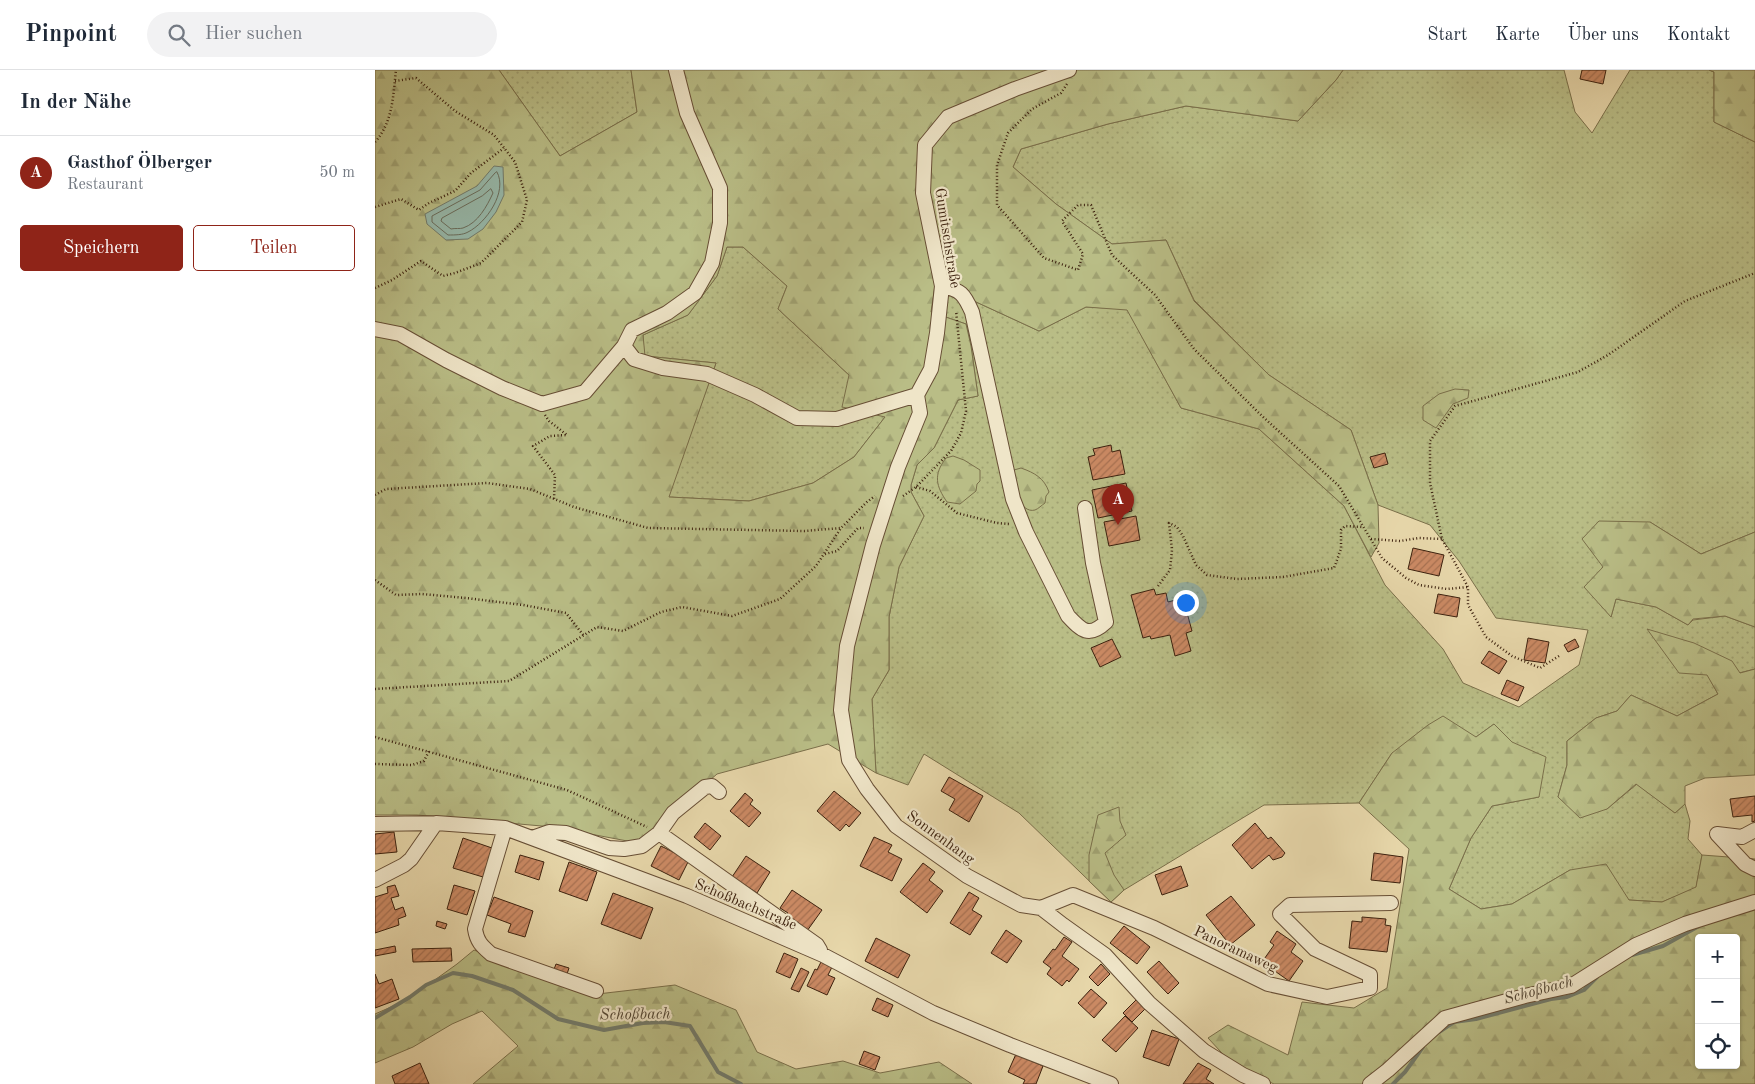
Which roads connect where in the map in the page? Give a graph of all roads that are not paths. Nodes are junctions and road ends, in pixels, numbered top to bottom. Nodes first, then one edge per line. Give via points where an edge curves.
1 (676, 70) edge
2 (1070, 74) edge
3 (942, 286) junction
4 (375, 329) edge
5 (624, 346) junction
6 (917, 396) junction
7 (1085, 508) dead end
8 (719, 792) dead end
9 (436, 823) junction
10 (375, 824) edge
11 (505, 828) junction
12 (1755, 830) edge
13 (659, 833) junction
14 (532, 838) junction
15 (1755, 869) edge
16 (375, 880) edge
17 (1755, 902) edge
18 (1391, 903) dead end
19 (1041, 908) junction
20 (823, 955) junction
21 (596, 991) dead end
22 (1111, 1084) edge
23 (1263, 1084) edge
24 (1370, 1084) edge

1 - 5 street via 687,113 720,188 720,223 712,263 695,293 667,314 632,330
2 - 3 street, Gumitschstraße via 1015,89 948,117 925,145 923,193
3 - 6 street, Gumitschstraße via 931,369
3 - 7 street via 957,290 965,297 971,312 1013,499 1023,525 1068,616 1088,632 1097,630 1106,622
4 - 5 street via 400,334 462,368 542,404 585,392
5 - 6 street via 635,359 663,368 707,374 797,418 837,419
6 - 19 street, Sonnenhang via 920,413 879,526 847,646 841,710 849,760 867,790 896,826 967,876 1021,905
8 - 13 street via 712,786 705,787 673,813
9 - 10 street, Schoßbachstraße
9 - 11 street, Schoßbachstraße
9 - 16 street via 411,859
11 - 14 street, Schoßbachstraße
11 - 21 street via 475,929 476,938 491,954
12 - 15 street via 1742,837 1717,834 1745,864
13 - 14 street via 642,846 624,850 567,833 549,832
13 - 20 street via 817,945
14 - 20 street, Schoßbachstraße via 687,896
17 - 24 street via 1685,924 1636,945 1571,986 1445,1018
18 - 19 street, Panoramaweg via 1290,905 1280,914 1315,949 1369,976 1370,988 1327,997 1269,984 1154,928 1073,894
19 - 23 street, Sonnenhang via 1105,955 1149,1003 1204,1051
20 - 22 street, Schoßbachstraße via 933,1013

